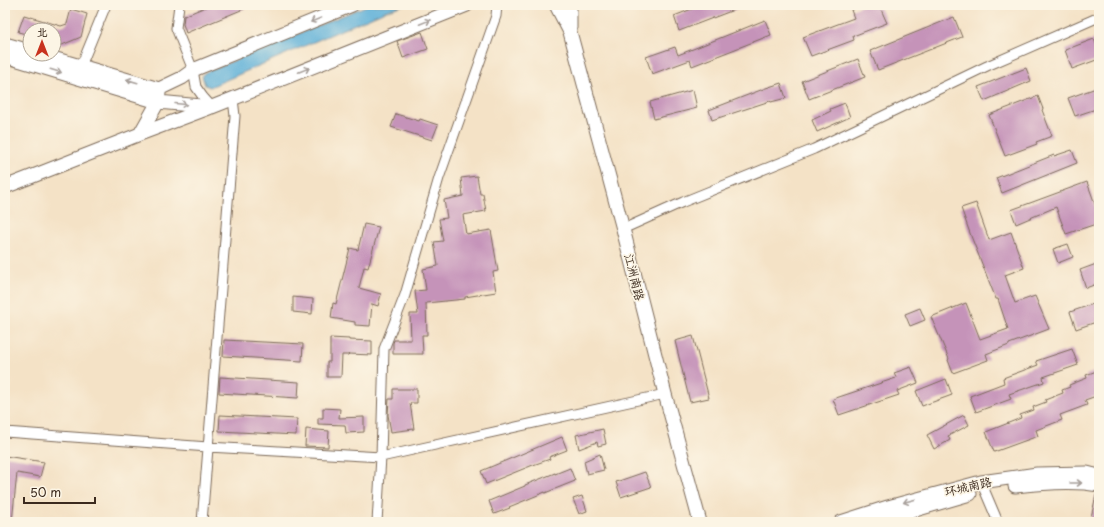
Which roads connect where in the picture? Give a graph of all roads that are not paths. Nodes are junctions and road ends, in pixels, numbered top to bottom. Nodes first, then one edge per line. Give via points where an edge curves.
1 (106, 5) edge
2 (179, 5) edge
3 (352, 5) edge
4 (467, 5) edge
5 (497, 5) edge
6 (556, 5) edge
7 (570, 5) edge
8 (1099, 17) edge
9 (570, 32) junction
10 (5, 44) edge
11 (22, 49) edge
12 (5, 56) edge
13 (62, 61) edge
14 (80, 66) junction
15 (193, 70) junction
16 (158, 95) junction
17 (232, 99) junction
18 (212, 107) junction
19 (140, 134) junction
20 (5, 187) edge
21 (623, 229) junction
22 (665, 394) junction
23 (5, 432) edge
24 (208, 447) junction
25 (381, 457) junction
26 (1099, 476) edge
27 (1099, 485) edge
28 (982, 486) junction
29 (891, 515) edge
30 (202, 522) edge
31 (377, 522) edge
32 (700, 522) edge
33 (840, 522) edge
34 (874, 522) edge
35 (998, 522) edge

1 - 14 street
2 - 15 street via 176,28
3 -> 15 main road
17 -> 4 main road
5 - 25 street via 496,16 439,178 405,296 384,348
6 - 9 main road
7 - 9 main road
8 - 21 street via 987,66 814,149
9 - 21 main road, 江洲南路
10 - 11 main road
12 -> 16 main road
13 - 14 main road
16 -> 14 main road
15 - 16 main road
15 - 18 street via 196,87
16 -> 18 main road
16 - 19 main road
17 - 18 main road
17 - 24 street via 235,116
18 - 19 main road
19 - 20 main road
21 - 22 main road, 江洲南路
22 - 25 street
22 - 32 main road, 江洲南路
23 - 24 street
24 - 25 street
24 - 30 street
25 - 31 street
26 - 28 main road, 环城南路 via 1087,473 1037,474
28 -> 27 main road, 环城南路 via 1039,483
28 - 29 main road, 环城南路
28 - 35 street
29 - 33 main road, 环城南路
29 - 34 main road, 环城南路

